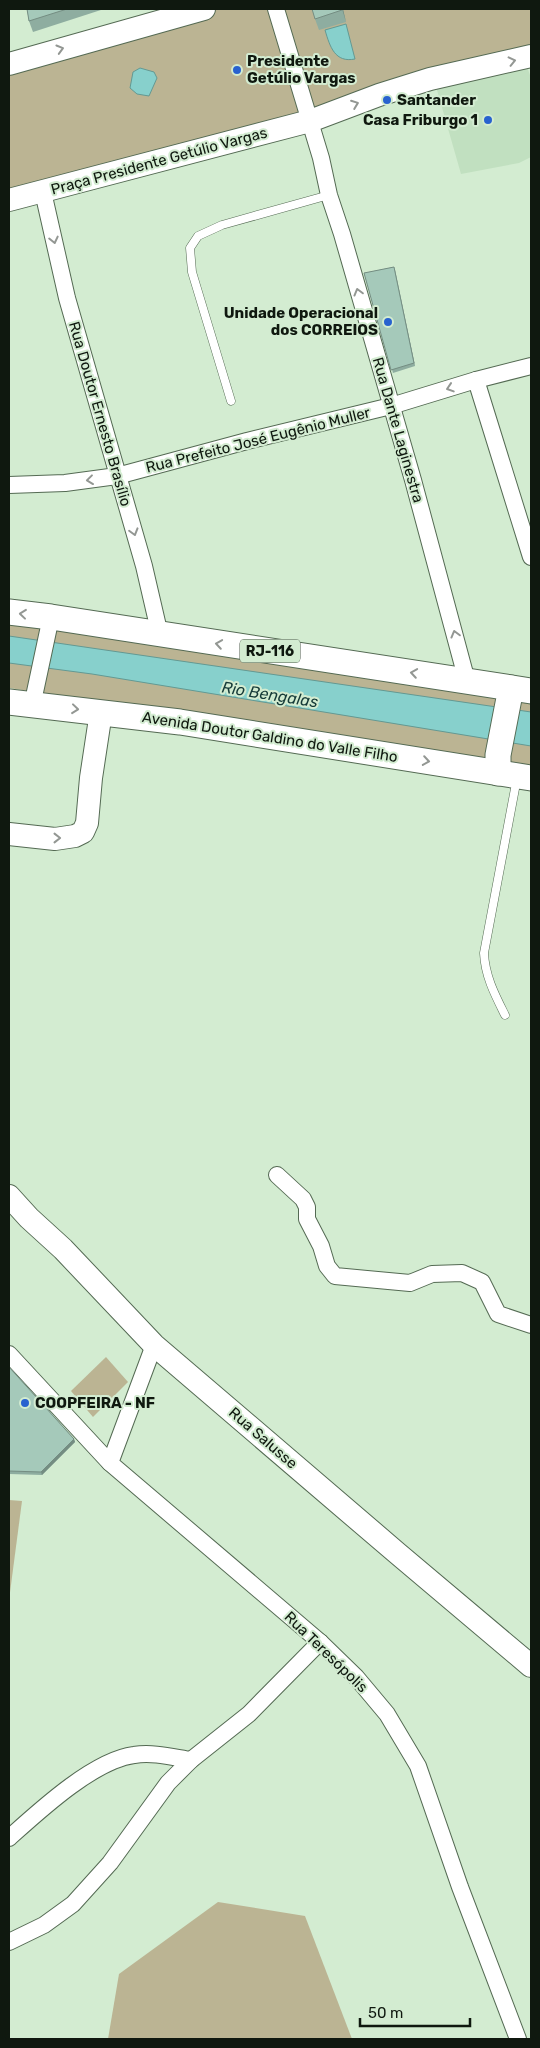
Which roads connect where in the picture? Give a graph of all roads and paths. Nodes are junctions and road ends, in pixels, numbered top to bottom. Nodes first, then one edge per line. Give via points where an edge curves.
1 (204, 9) edge
2 (276, 9) edge
3 (531, 56) edge
4 (10, 59) edge
5 (310, 121) junction
6 (43, 192) junction
7 (328, 195) junction
8 (9, 200) edge
9 (531, 366) edge
10 (476, 380) junction
11 (231, 401) dead end
12 (391, 406) junction
13 (117, 476) junction
14 (9, 485) edge
15 (531, 557) edge
16 (9, 612) edge
17 (51, 617) junction
18 (160, 635) junction
19 (467, 681) junction
20 (517, 694) edge
21 (20, 704) edge
22 (101, 712) junction
23 (511, 771) edge
24 (9, 834) edge
25 (505, 1015) dead end
26 (277, 1175) dead end
27 (9, 1196) edge
28 (531, 1325) edge
29 (154, 1345) junction
30 (9, 1354) edge
31 (110, 1463) junction
32 (320, 1642) junction
33 (531, 1666) edge
34 (191, 1760) junction
35 (9, 1838) edge
36 (9, 1942) edge
37 (518, 2039) edge

4 -> 1 street
2 - 5 street, Rua Dante Laginestra
5 -> 3 street, Praça Presidente Getúlio Vargas via 430,79
5 - 6 street, Praça Presidente Getúlio Vargas
5 - 7 street, Rua Dante Laginestra
6 - 8 street, Praça Presidente Getúlio Vargas
6 -> 13 street, Rua Doutor Ernesto Brasílio via 67,298
7 - 11 lane via 206,231 190,248 192,272
12 -> 7 street, Rua Dante Laginestra
9 - 10 street, Rua Prefeito José Eugênio Muller
10 -> 12 street, Rua Prefeito José Eugênio Muller
10 - 15 street
12 - 13 street, Rua Prefeito José Eugênio Muller
19 -> 12 street, Rua Dante Laginestra
13 -> 14 street, Rua Prefeito José Eugênio Muller via 65,483
13 -> 18 street, Rua Doutor Ernesto Brasílio via 144,566
17 -> 16 main road, RJ-116
17 - 18 main road, RJ-116
17 - 21 street
19 -> 18 main road, RJ-116
19 - 20 main road, RJ-116
20 - 23 main road
21 -> 22 main road, Avenida Doutor Galdino do Valle Filho
22 -> 23 main road, Avenida Doutor Galdino do Valle Filho
24 -> 22 street via 55,839 83,832 87,823
23 - 25 lane via 484,952 490,986
26 - 28 street via 303,1199 307,1219 327,1266 335,1276 410,1284 432,1274 462,1273 482,1282 498,1314
27 - 29 street, Rua Salusse
29 - 31 street
29 - 33 street, Rua Salusse
30 - 31 street, Rua Teresópolis
31 - 32 street, Rua Teresópolis
32 - 34 street via 249,1714
32 - 37 street, Rua Teresópolis via 356,1677 387,1714 418,1766
34 - 35 street via 154,1754 133,1755 113,1761 65,1791
34 - 36 street via 168,1784 110,1864 73,1904 44,1925

